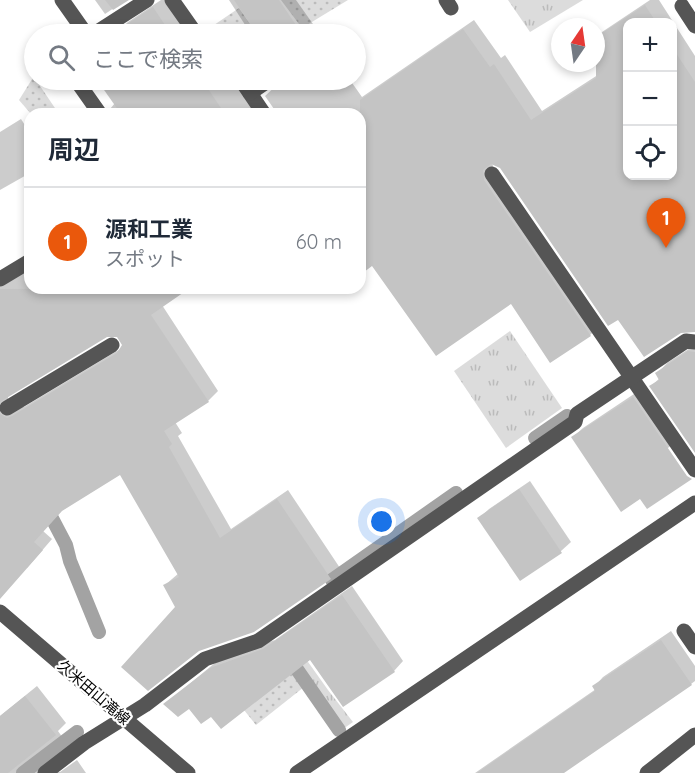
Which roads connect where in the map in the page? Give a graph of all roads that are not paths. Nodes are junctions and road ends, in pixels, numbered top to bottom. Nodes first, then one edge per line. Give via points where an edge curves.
1 (62, 0) edge
2 (147, 0) edge
3 (172, 0) edge
4 (682, 6) dead end
5 (79, 24) edge
6 (110, 24) edge
7 (189, 24) edge
8 (695, 26) edge
9 (83, 90) edge
10 (248, 90) edge
11 (254, 90) edge
12 (250, 93) junction
13 (96, 108) edge
14 (260, 108) edge
15 (492, 174) dead end
16 (24, 265) edge
17 (0, 279) edge
18 (690, 342) edge
19 (112, 345) dead end
20 (632, 377) junction
21 (7, 408) dead end
22 (695, 470) edge
23 (695, 504) edge
24 (0, 612) edge
25 (684, 631) dead end
26 (695, 647) edge
27 (124, 718) junction
28 (695, 735) edge
29 (45, 773) edge
30 (188, 773) edge
31 (297, 773) edge
32 (647, 773) edge

1 - 5 street
2 - 6 street
3 - 7 street
4 - 8 street
9 - 13 street
10 - 12 street
11 - 12 street
12 - 14 street
15 - 20 street
16 - 17 street
18 - 20 street
19 - 21 street
20 - 22 street
20 - 27 street via 577,414 575,422 258,641 205,659
23 - 31 street
24 - 27 street, 久米田山滝線
25 - 26 street
27 - 29 street
27 - 30 street, 久米田山滝線
28 - 32 street

